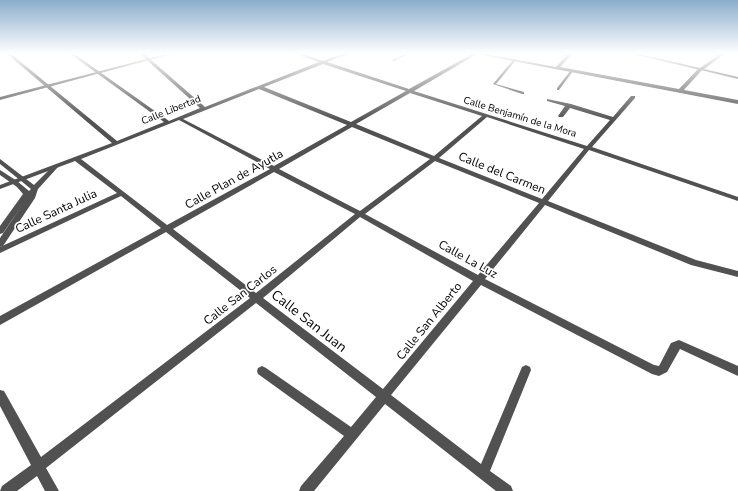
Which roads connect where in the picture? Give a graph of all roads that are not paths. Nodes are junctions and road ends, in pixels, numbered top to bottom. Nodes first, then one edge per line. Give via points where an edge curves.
1 (36, 76) edge
2 (85, 76) edge
3 (105, 76) edge
4 (166, 76) edge
5 (287, 76) edge
6 (364, 76) edge
7 (435, 76) edge
8 (501, 76) edge
9 (568, 76) edge
10 (599, 76) edge
11 (694, 76) edge
12 (48, 86) junction
13 (259, 87) junction
14 (558, 89) dead end
15 (409, 91) junction
16 (680, 91) junction
17 (523, 93) dead end
18 (633, 97) dead end
19 (0, 99) edge
20 (549, 100) dead end
21 (738, 102) edge
22 (569, 106) junction
23 (203, 108) junction
24 (485, 116) junction
25 (560, 116) dead end
26 (178, 118) junction
27 (614, 118) junction
28 (167, 122) junction
29 (352, 125) junction
30 (116, 143) junction
31 (588, 148) junction
32 (76, 158) junction
33 (435, 158) junction
34 (0, 161) edge
35 (54, 167) junction
36 (276, 168) junction
37 (0, 172) edge
38 (20, 178) junction
39 (12, 182) junction
40 (0, 187) edge
41 (35, 190) junction
42 (122, 194) junction
43 (26, 196) junction
44 (738, 199) edge
45 (544, 202) junction
46 (360, 214) junction
47 (167, 229) junction
48 (0, 231) edge
49 (0, 244) edge
50 (0, 250) edge
51 (738, 274) edge
52 (479, 280) junction
53 (256, 298) junction
54 (0, 321) edge
55 (526, 370) dead end
56 (262, 371) dead end
57 (738, 371) edge
58 (0, 395) edge
59 (384, 396) junction
60 (352, 436) junction
61 (40, 466) junction
62 (483, 473) junction
63 (49, 489) edge
64 (7, 491) edge
65 (306, 491) edge
66 (506, 491) edge

1 - 12 street
2 - 12 street
3 - 28 street
4 - 23 street
5 - 13 street, Calle Libertad
6 - 15 street, Calle Benjamín de la Mora
7 - 15 street, Calle Plan de Ayutla
8 - 17 lane via 494,84
9 - 14 lane
10 - 16 street
11 - 16 street
12 - 19 street
12 - 30 street
13 - 23 street, Calle Libertad
13 - 29 street, Calle del Carmen
15 - 24 street, Calle Benjamín de la Mora
15 - 29 street, Calle Plan de Ayutla
16 - 21 street
18 - 27 street, Calle San Alberto
20 - 22 street
22 - 25 street
22 - 27 street
23 - 26 street, Calle Libertad
24 - 31 street, Calle Benjamín de la Mora
24 - 33 street, Calle San Carlos
26 - 28 street, Calle Libertad
26 - 36 street, Calle La Luz
27 - 31 street, Calle San Alberto
28 - 30 street, Calle Libertad
29 - 33 street, Calle del Carmen
29 - 36 street, Calle Plan de Ayutla
30 - 32 street, Calle Libertad
31 - 44 street, Calle Benjamín de la Mora
31 - 45 street, Calle San Alberto
32 - 35 street
32 - 42 street, Calle San Juan
33 - 45 street, Calle del Carmen
33 - 46 street, Calle San Carlos
34 - 38 street
35 - 38 street
35 - 41 street
36 - 46 street, Calle La Luz
36 - 47 street, Calle Plan de Ayutla
37 - 39 street
38 - 39 street
38 - 41 street
39 - 40 street
39 - 43 street via 24,189
41 - 43 street
41 - 49 street
42 - 47 street, Calle San Juan
42 - 50 street, Calle Santa Julia
43 - 48 street
45 - 51 street, Calle del Carmen via 694,263
45 - 52 street, Calle San Alberto
46 - 52 street, Calle La Luz
46 - 53 street, Calle San Carlos
47 - 53 street, Calle San Juan
47 - 54 street, Calle Plan de Ayutla
52 - 57 street, Calle La Luz via 652,369 663,369 675,346 679,344
52 - 59 street, Calle San Alberto
53 - 59 street, Calle San Juan
53 - 61 street, Calle San Carlos
55 - 62 street
56 - 60 street
58 - 61 street
59 - 60 street, Calle San Alberto
59 - 62 street, Calle San Juan
60 - 65 street, Calle San Alberto
61 - 63 street
61 - 64 street, Calle San Carlos
62 - 66 street, Calle San Juan

